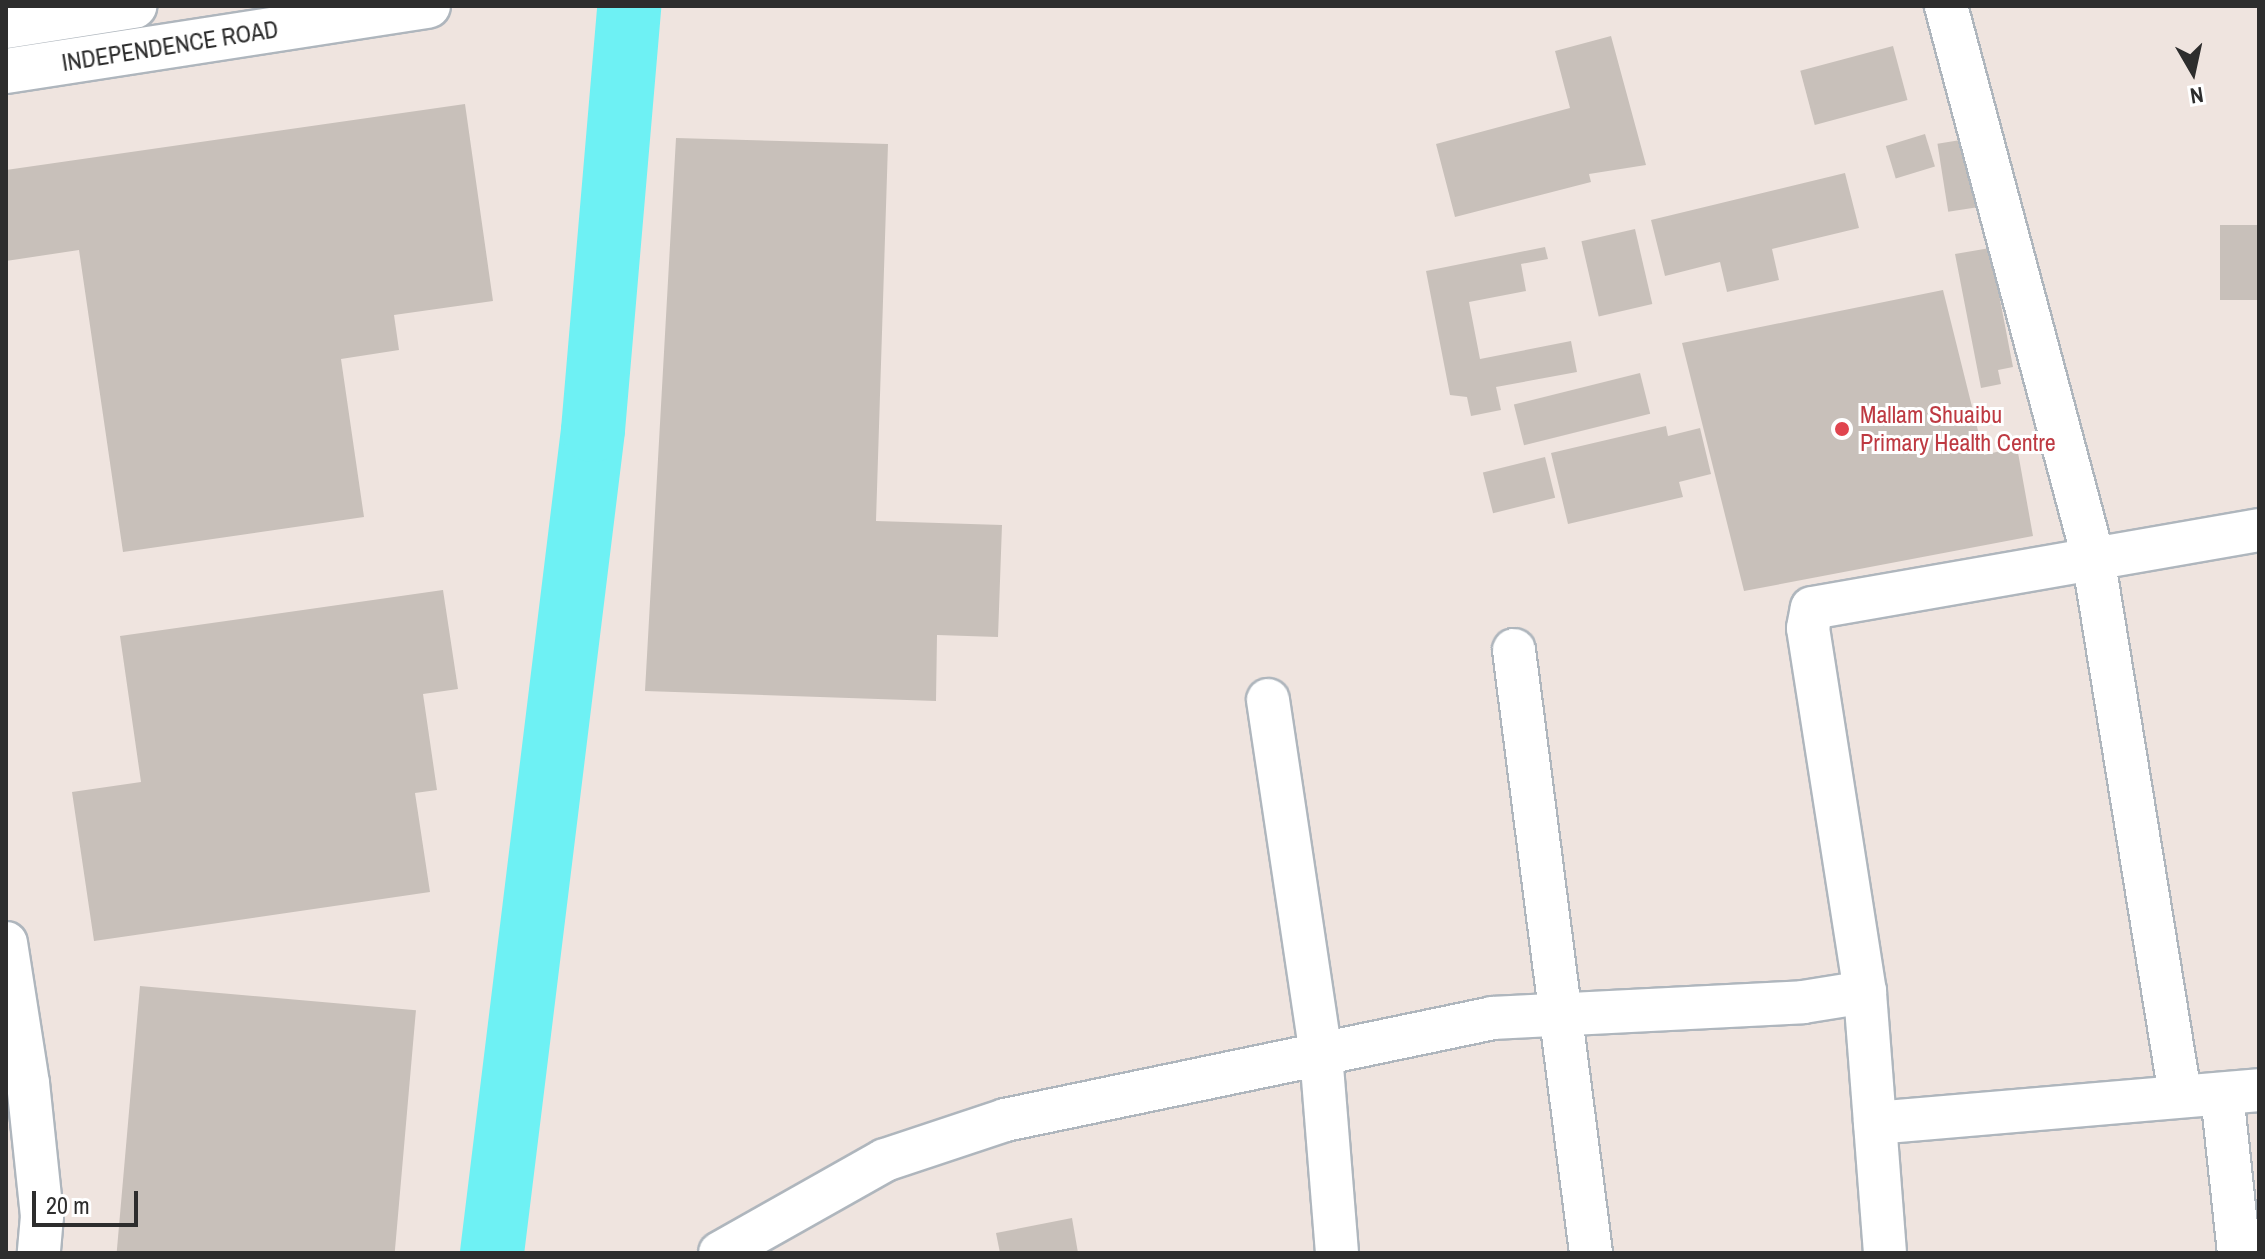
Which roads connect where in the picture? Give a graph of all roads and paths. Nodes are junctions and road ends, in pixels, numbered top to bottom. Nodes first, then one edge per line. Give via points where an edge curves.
1 (134, 6) edge
2 (428, 6) edge
3 (1946, 6) edge
4 (6, 26) edge
5 (6, 71) edge
6 (2259, 530) edge
7 (2093, 557) junction
8 (1514, 650) dead end
9 (1268, 700) dead end
10 (6, 943) edge
11 (1865, 992) junction
12 (1564, 1015) junction
13 (1321, 1054) junction
14 (2240, 1092) edge
15 (2180, 1095) junction
16 (1875, 1123) junction
17 (39, 1253) edge
18 (720, 1253) edge
19 (1337, 1253) edge
20 (1591, 1253) edge
21 (1885, 1253) edge
22 (2239, 1253) edge

1 - 4 main road, INDEPENDENCE ROAD
2 - 5 main road, INDEPENDENCE ROAD
3 - 7 street
6 - 7 street
7 - 11 street via 1812,608 1808,628
7 - 15 street
8 - 12 street
9 - 13 street
10 - 17 street via 28,1083 42,1216
11 - 12 street via 1803,1002
11 - 16 street
12 - 13 street via 1492,1018
12 - 20 street
13 - 18 street via 1005,1120 885,1160
13 - 19 street
14 - 15 street
14 - 22 street
15 - 16 street
16 - 21 street

